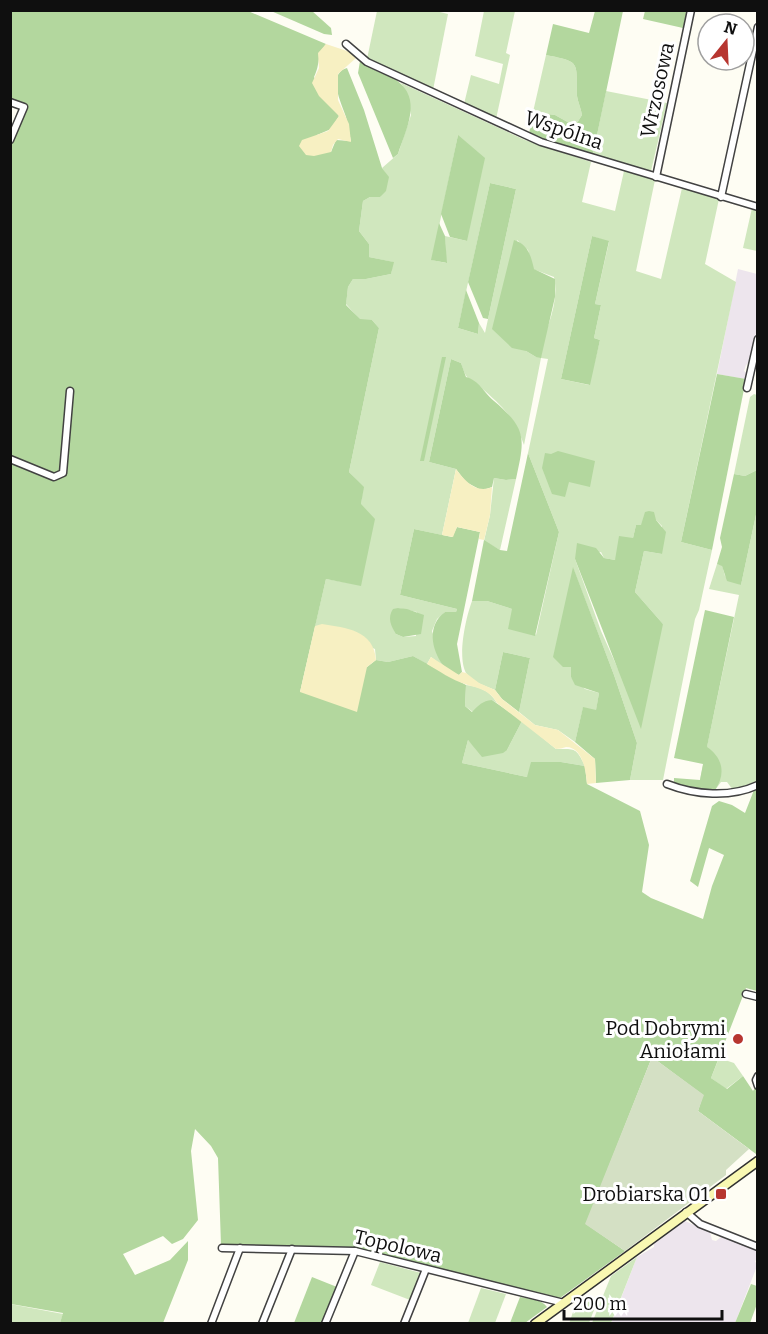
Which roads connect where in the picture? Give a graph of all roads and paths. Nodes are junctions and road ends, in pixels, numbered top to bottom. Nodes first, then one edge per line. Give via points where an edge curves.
1 (691, 10) edge
2 (758, 27) edge
3 (346, 44) dead end
4 (10, 102) edge
5 (10, 140) edge
6 (656, 177) junction
7 (721, 197) junction
8 (758, 207) edge
9 (758, 339) edge
10 (747, 388) dead end
11 (70, 391) dead end
12 (10, 459) edge
13 (667, 784) dead end
14 (758, 785) edge
15 (746, 994) dead end
16 (758, 997) edge
17 (758, 1161) edge
18 (686, 1212) junction
19 (758, 1247) edge
20 (222, 1248) dead end
21 (240, 1248) junction
22 (292, 1249) junction
23 (355, 1251) junction
24 (426, 1269) junction
25 (564, 1303) junction
26 (211, 1323) edge
27 (262, 1323) edge
28 (325, 1323) edge
29 (404, 1323) edge
30 (535, 1323) edge

1 - 6 street, Wrzosowa
2 - 7 street
3 - 6 street, Wspólna via 367,62 541,142
4 - 5 street via 24,107
6 - 7 street, Wspólna
7 - 8 street, Wspólna
9 - 10 street
11 - 12 street via 61,475 54,477
13 - 14 street via 694,792 734,793
15 - 16 street
17 - 18 main road
18 - 19 street via 700,1224
18 - 25 main road
20 - 21 street, Topolowa
21 - 22 street, Topolowa
21 - 26 street
22 - 23 street, Topolowa
22 - 27 street
23 - 24 street, Topolowa
23 - 28 street
24 - 25 street, Topolowa
24 - 29 street
25 - 30 main road

